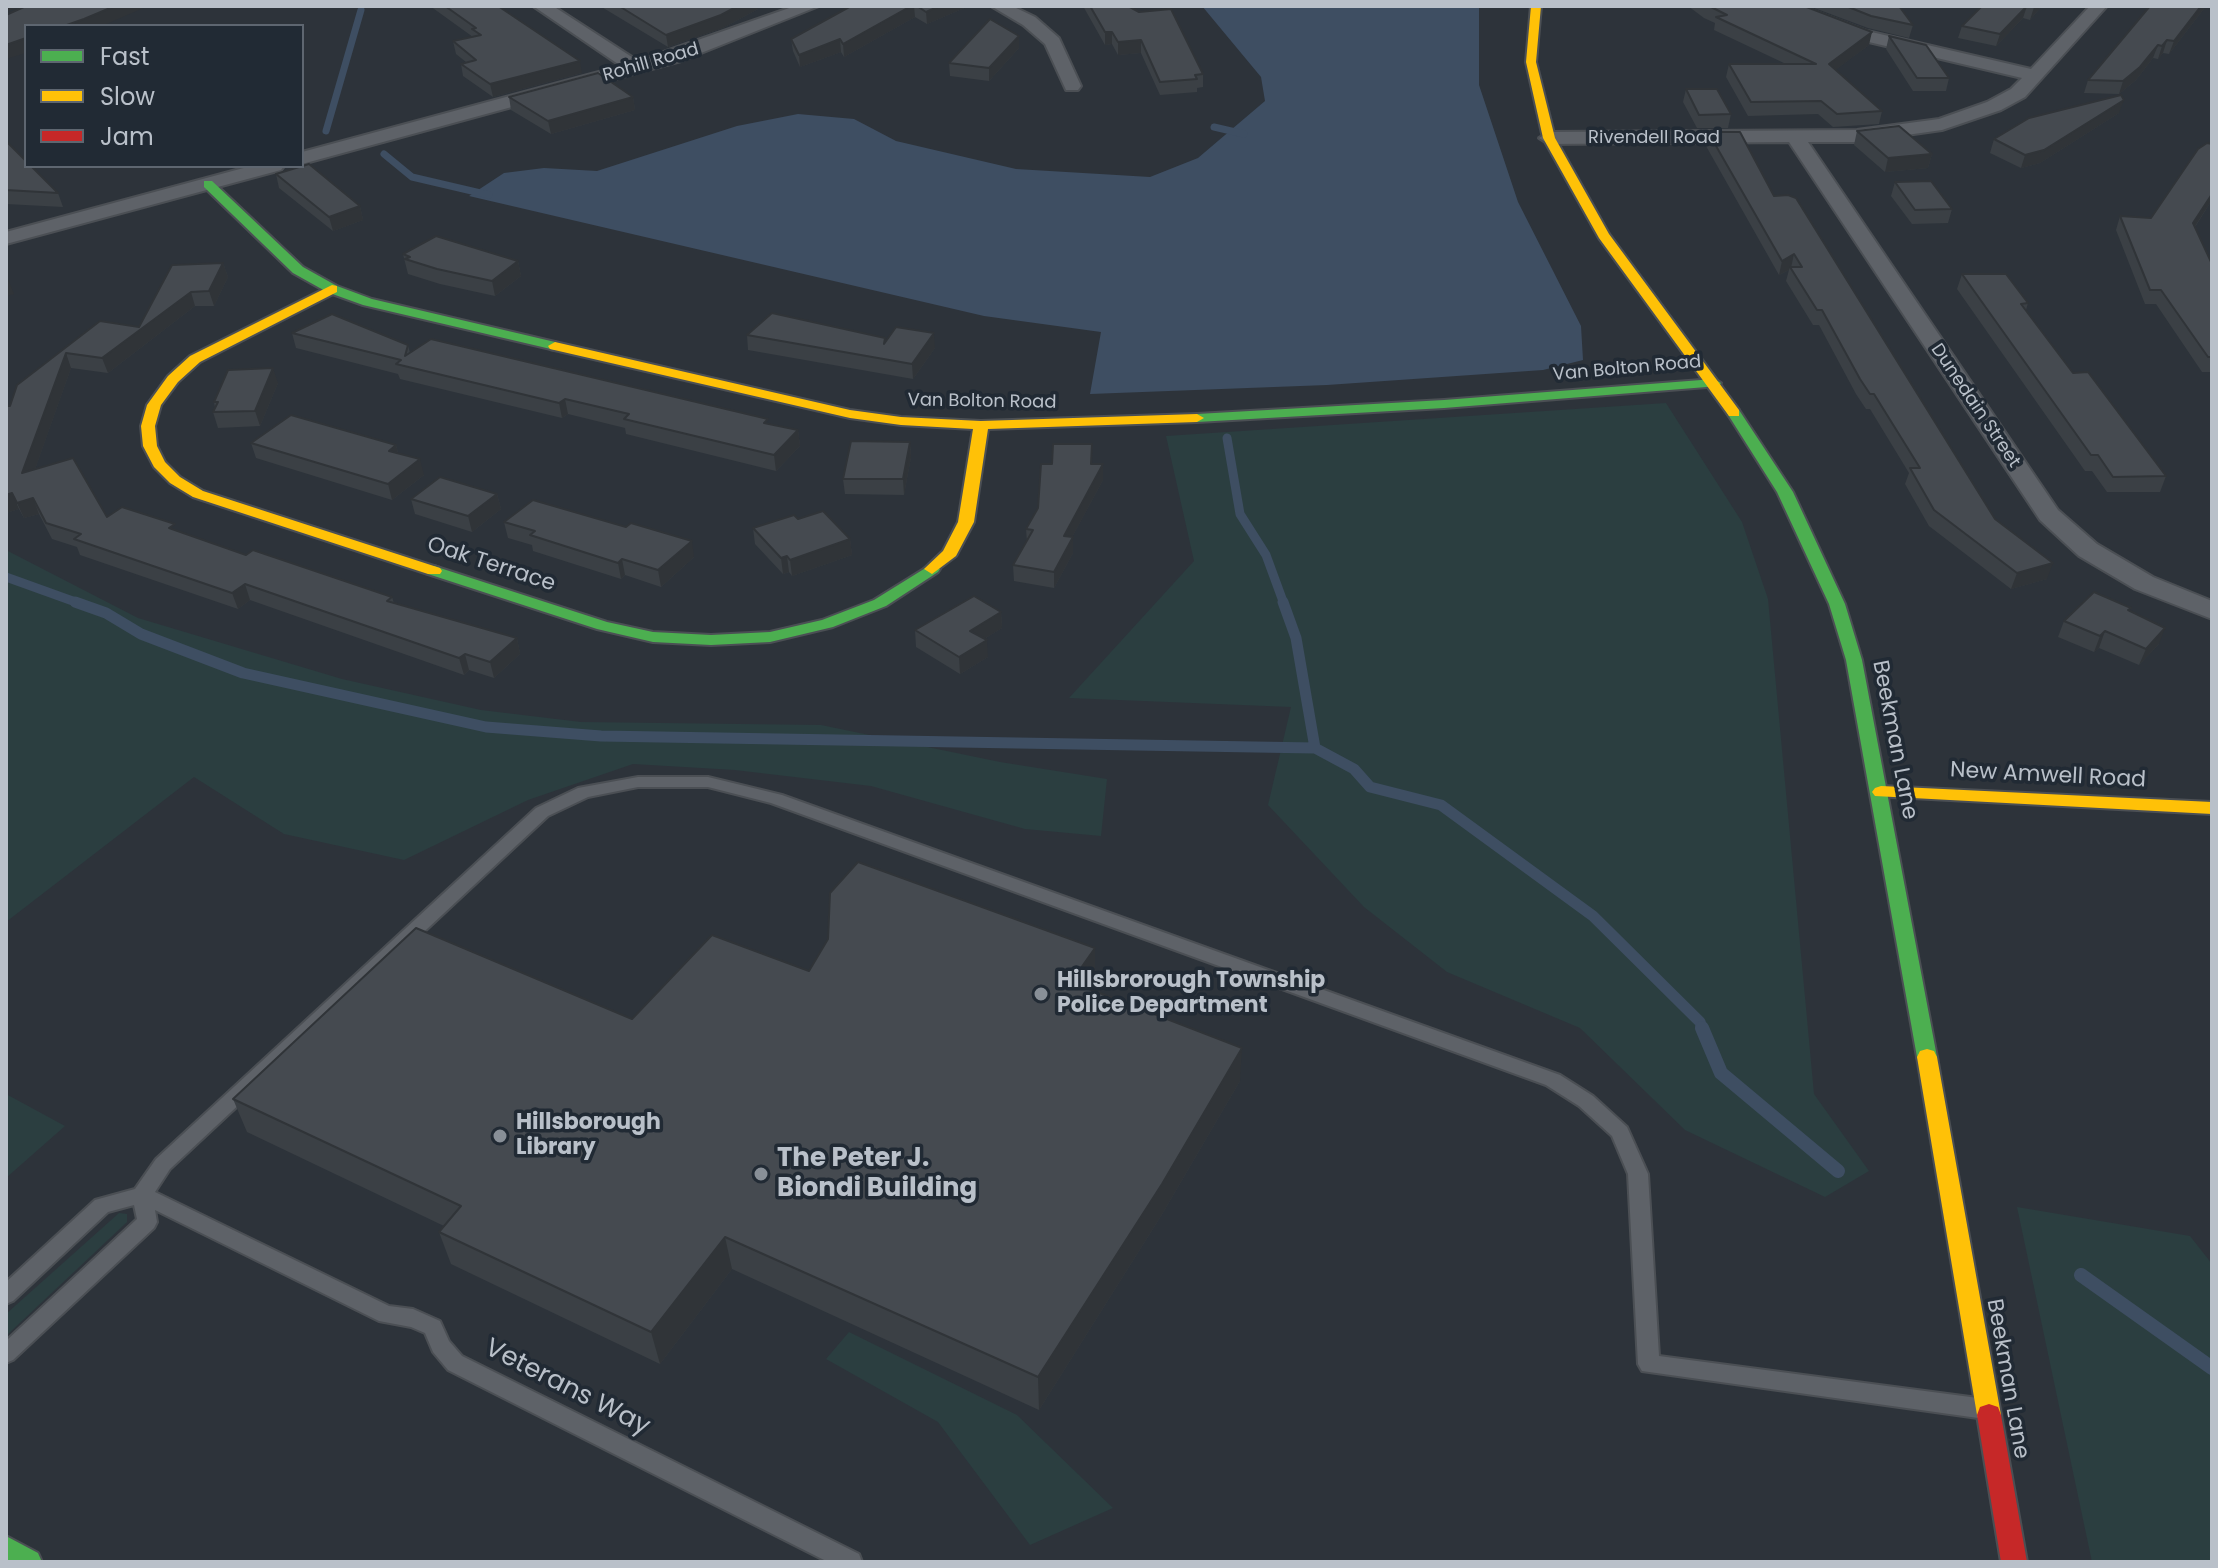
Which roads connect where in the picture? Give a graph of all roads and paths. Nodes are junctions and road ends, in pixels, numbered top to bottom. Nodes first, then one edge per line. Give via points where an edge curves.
1 (541, 6) edge
2 (811, 6) edge
3 (999, 6) edge
4 (1536, 6) edge
5 (1785, 6) edge
6 (2099, 6) edge
7 (636, 68) junction
8 (2035, 75) junction
9 (1072, 86) dead end
10 (1549, 138) junction
11 (1796, 138) junction
12 (304, 157) edge
13 (267, 168) edge
14 (208, 184) junction
15 (6, 238) edge
16 (332, 289) junction
17 (1714, 383) junction
18 (981, 425) junction
19 (2212, 611) edge
20 (1881, 792) junction
21 (2212, 808) edge
22 (142, 1195) junction
23 (6, 1295) edge
24 (6, 1354) edge
25 (1988, 1410) junction
26 (6, 1548) edge
27 (29, 1562) edge
28 (851, 1562) edge
29 (2014, 1562) edge

1 - 7 street
2 - 7 street, Rohill Road via 723,42
3 - 9 street via 1029,21 1053,42
4 - 10 street, Beekman Lane via 1531,62
5 - 8 street via 1862,35
6 - 8 street, Rivendell Road
7 - 12 street, Rohill Road
8 - 11 street, Rivendell Road via 2018,93 1994,106 1942,124
10 - 11 street, Rivendell Road
10 - 17 street, Beekman Lane via 1603,235
11 - 19 street, Dunedain Street via 2049,515 2088,550 2144,583
13 - 14 street
14 - 15 street
14 - 16 street, Van Bolton Road via 279,254
16 - 18 street, Van Bolton Road via 368,302 850,414
16 - 18 street, Oak Terrace via 219,345 173,379 154,405 148,426 159,464 198,494 641,635 770,637 827,624 921,579 950,553 966,522
17 - 18 street, Van Bolton Road via 1358,410
17 - 20 street, Beekman Lane via 1785,492 1837,604
20 - 21 street, New Amwell Road
20 - 25 street, Beekman Lane
22 - 23 lane via 102,1206
22 - 24 lane via 147,1222
22 - 25 lane via 174,1153 542,812 584,792 638,782 708,782 791,804 1553,1080 1620,1132 1638,1174 1649,1364
22 - 28 lane, Veterans Way via 386,1315 433,1327 455,1363
25 - 29 street, Beekman Lane
26 - 27 street

